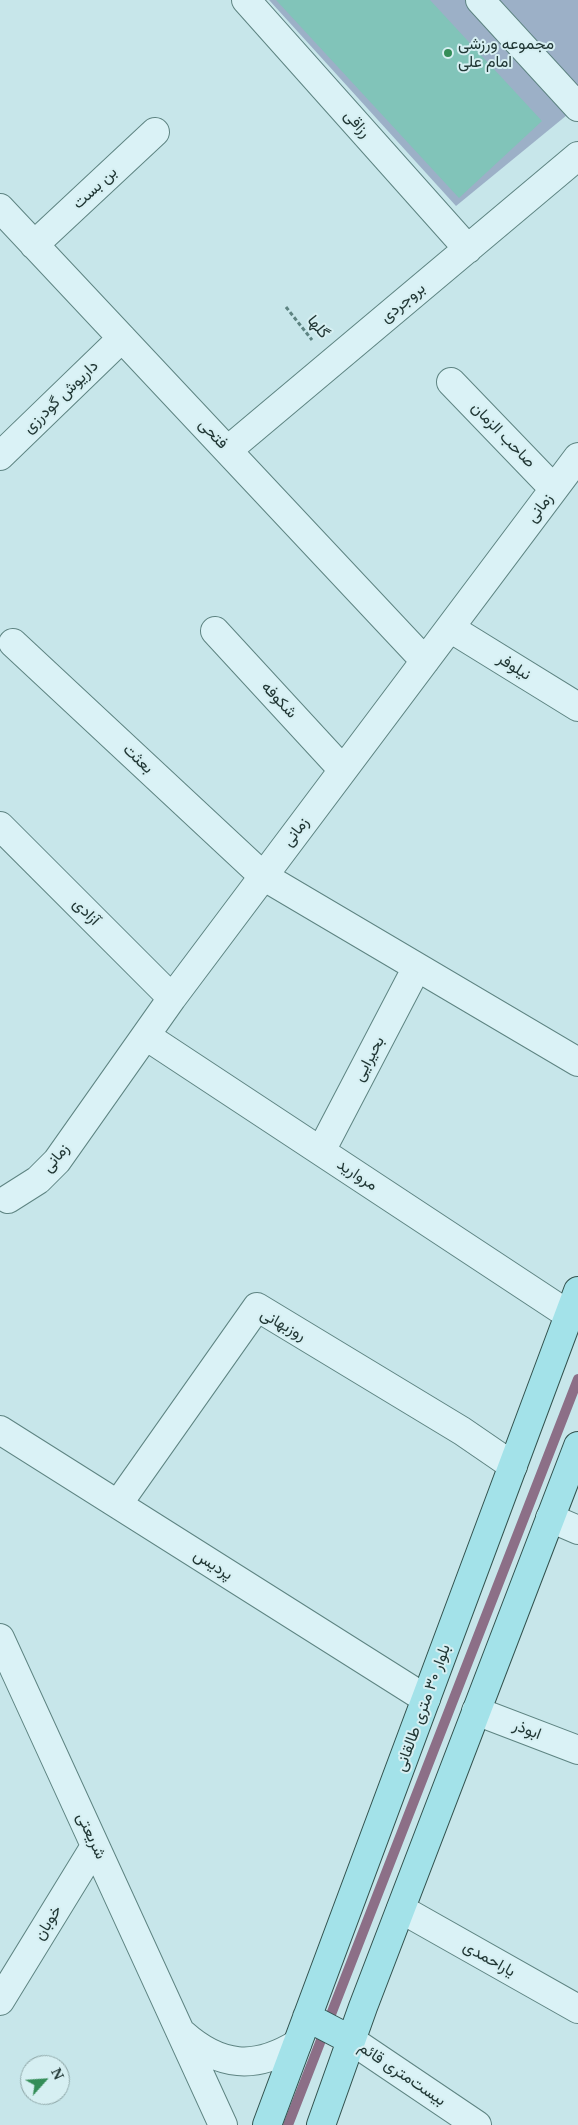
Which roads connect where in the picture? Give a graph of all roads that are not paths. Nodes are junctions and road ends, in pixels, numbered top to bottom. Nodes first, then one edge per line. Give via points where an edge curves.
1 (246, 0) edge
2 (480, 0) edge
3 (578, 107) edge
4 (155, 132) dead end
5 (578, 156) edge
6 (0, 208) edge
7 (34, 245) junction
8 (468, 249) junction
9 (122, 338) junction
10 (451, 382) dead end
11 (228, 450) junction
12 (0, 456) edge
13 (578, 457) edge
14 (554, 489) junction
15 (450, 628) junction
16 (216, 631) dead end
17 (13, 643) dead end
18 (425, 661) junction
19 (578, 707) edge
20 (344, 770) junction
21 (0, 826) edge
22 (264, 876) junction
23 (417, 967) junction
24 (172, 998) junction
25 (146, 1036) junction
26 (578, 1062) edge
27 (321, 1151) junction
28 (8, 1200) dead end
29 (574, 1303) edge
30 (0, 1430) edge
31 (578, 1446) edge
32 (513, 1466) junction
33 (118, 1504) junction
34 (550, 1518) junction
35 (578, 1530) edge
36 (0, 1638) edge
37 (6, 1672) edge
38 (426, 1700) junction
39 (476, 1710) junction
40 (578, 1750) edge
41 (95, 1846) junction
42 (401, 1909) junction
43 (0, 2000) edge
44 (578, 2009) edge
45 (307, 2017) junction
46 (182, 2034) junction
47 (351, 2040) junction
48 (297, 2044) junction
49 (224, 2125) edge
50 (267, 2125) edge
51 (321, 2125) edge
52 (477, 2125) edge

1 - 8 street, رزاقی
2 - 3 street
4 - 7 street, بن بست
5 - 8 street, بروجردی
6 - 7 street, فتحی
7 - 9 street, فتحی
8 - 11 street, بروجردی
9 - 11 street, فتحی
9 - 12 street, داریوش گودرزی
10 - 14 street, صاحب الزمان
11 - 18 street, فتحی
13 - 14 street, زمانی
14 - 15 street, زمانی
15 - 18 street, زمانی
15 - 19 street, نیلوفر
16 - 20 street, شکوفه
17 - 22 street, بعثت
18 - 20 street, زمانی
20 - 22 street, زمانی
21 - 24 street, آزادی
22 - 23 street
22 - 24 street, زمانی
23 - 26 street
23 - 27 street, بحیرایی
24 - 25 street, زمانی
25 - 27 street, مروارید
25 - 28 street, زمانی via 57,1160 38,1180
27 - 29 street, مروارید
29 - 32 main road, بلوار ۳۰ متری طالقانی
30 - 33 street, پردیس
31 - 34 main road
32 - 33 street, روزبهانی via 462,1431 257,1307
32 - 38 main road, بلوار ۳۰ متری طالقانی
33 - 38 street, پردیس
34 - 35 street
34 - 39 main road
36 - 37 street, شریعتی
37 - 41 street, شریعتی
38 - 45 main road, بلوار ۳۰ متری طالقانی
39 - 40 street, ابوذر
39 - 42 main road
41 - 43 street, خوبان
41 - 46 street, شریعتی
42 - 44 street, یاراحمدی
42 - 47 main road
45 - 47 main road
45 - 48 main road, بلوار ۳۰ متری طالقانی
46 - 48 street via 210,2054 244,2062 281,2054
46 - 49 street, شریعتی
47 - 51 main road
47 - 52 street, بیست‌متری قائم
48 - 50 main road, بلوار ۳۰ متری طالقانی

